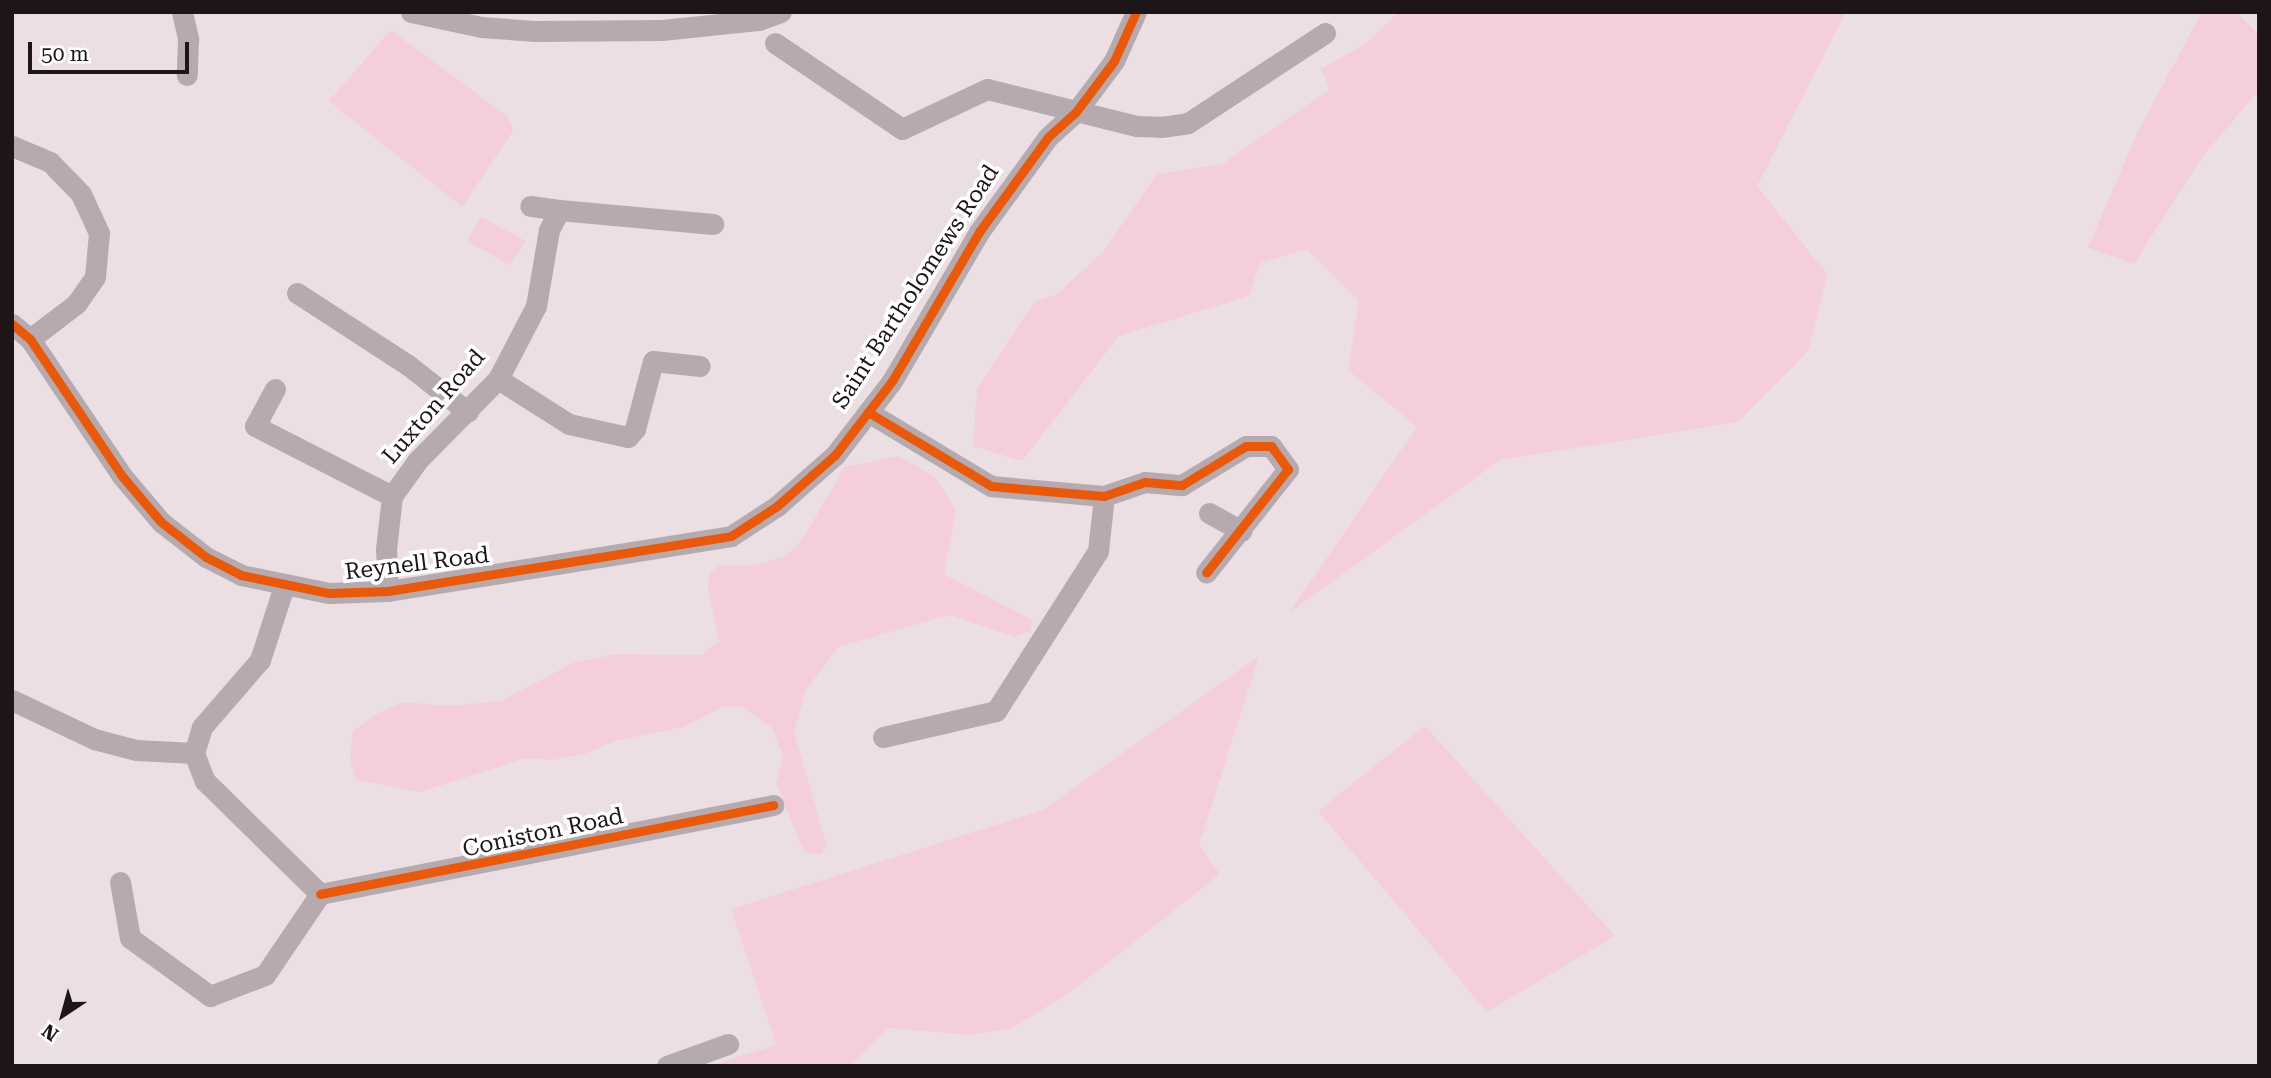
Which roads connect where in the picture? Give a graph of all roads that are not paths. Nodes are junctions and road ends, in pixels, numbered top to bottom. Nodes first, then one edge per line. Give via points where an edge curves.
1 (182, 12) edge
2 (411, 12) edge
3 (781, 12) edge
4 (1136, 12) edge
5 (1325, 33) dead end
6 (775, 43) dead end
7 (187, 75) dead end
8 (1075, 113) junction
9 (12, 146) edge
10 (530, 206) dead end
11 (559, 210) junction
12 (713, 224) dead end
13 (297, 293) dead end
14 (12, 324) edge
15 (30, 340) junction
16 (700, 366) dead end
17 (498, 379) junction
18 (275, 389) dead end
19 (468, 412) junction
20 (868, 412) junction
21 (1104, 495) junction
22 (391, 496) junction
23 (1209, 513) dead end
24 (1241, 531) junction
25 (732, 536) joint
26 (1206, 573) dead end
27 (284, 586) junction
28 (388, 591) junction
29 (12, 700) edge
30 (883, 737) dead end
31 (194, 754) junction
32 (773, 805) dead end
33 (120, 882) dead end
34 (320, 894) junction
35 (728, 1044) dead end
36 (667, 1066) edge

1 - 7 street via 188,39
2 - 3 street via 481,27 535,30 662,30 759,20
4 - 8 street, Saint Bartholomews Road via 1115,61
5 - 8 street via 1188,123 1137,127
6 - 8 street via 902,129 987,89
8 - 20 street, Saint Bartholomews Road via 1048,137 979,232 892,381
9 - 15 street via 50,162 81,194 99,233 95,277 76,304
10 - 11 street
11 - 12 street
11 - 17 street, Luxton Road via 549,230 536,306
13 - 19 street via 408,365
14 - 15 street, Reynell Road
15 - 27 street, Reynell Road via 122,476 161,522 206,557 241,575
16 - 17 street via 653,361 635,429 628,437 569,424
17 - 19 street, Luxton Road
18 - 22 street via 255,426
19 - 22 street, Luxton Road via 418,460
20 - 21 street via 990,486
20 - 25 street, Saint Bartholomews Road via 835,455 777,506
21 - 24 street via 1145,482 1182,485 1246,446 1271,446 1288,469
21 - 30 street via 1097,551 996,711
22 - 28 street, Luxton Road
23 - 24 street
24 - 26 street
25 - 28 street, Reynell Road
27 - 28 street, Reynell Road via 329,593
27 - 31 street via 260,660 202,727
29 - 31 street via 94,739 136,750
31 - 34 street via 205,781
32 - 34 street, Coniston Road
33 - 34 street via 131,938 210,996 265,975
35 - 36 street

